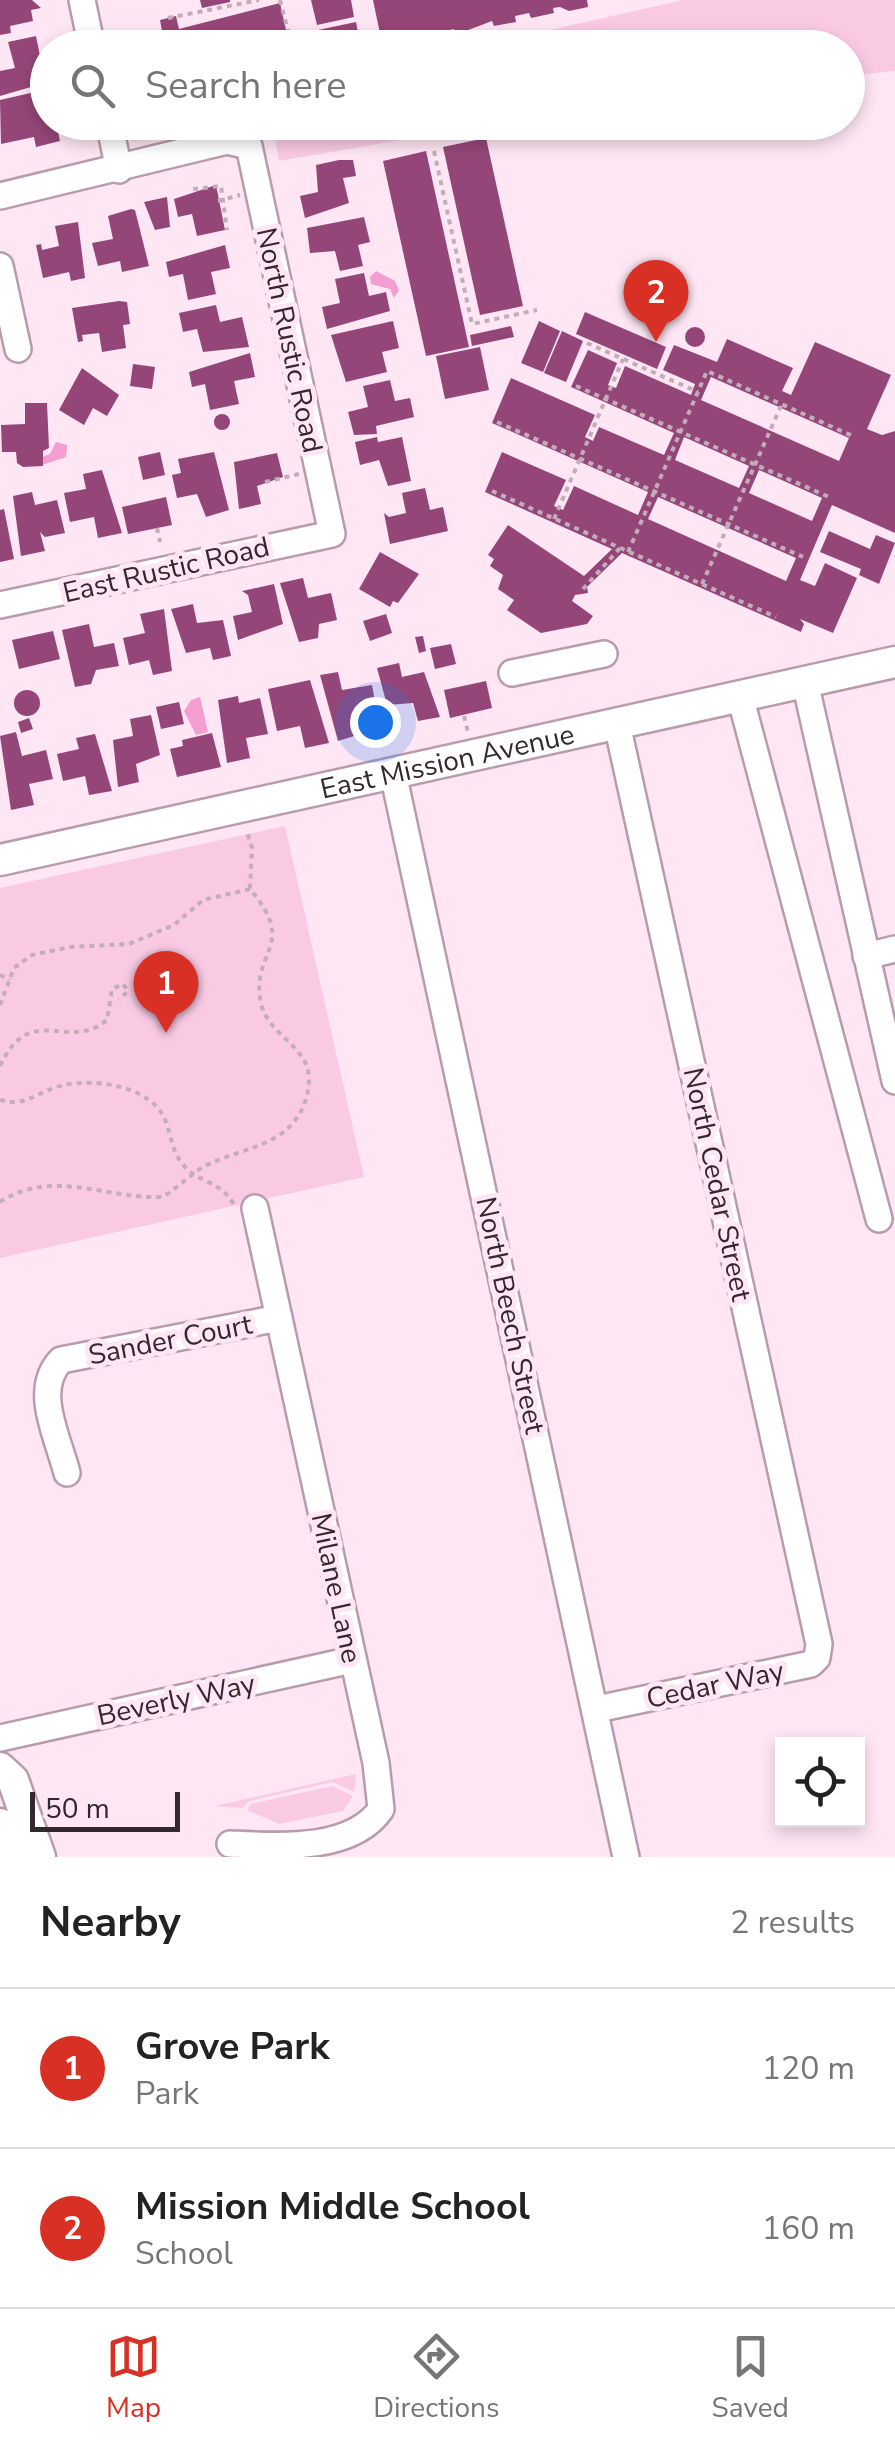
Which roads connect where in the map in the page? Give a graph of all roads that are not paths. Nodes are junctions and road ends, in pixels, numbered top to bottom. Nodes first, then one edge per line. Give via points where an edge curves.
1 (85, 1) edge
2 (89, 30) edge
3 (113, 140) edge
4 (120, 170) junction
5 (0, 196) edge
6 (0, 266) edge
7 (18, 349) dead end
8 (332, 534) joint
9 (0, 606) edge
10 (604, 654) dead end
11 (895, 662) edge
12 (512, 673) dead end
13 (805, 682) junction
14 (740, 696) junction
15 (617, 724) junction
16 (393, 773) junction
17 (0, 860) edge
18 (895, 949) edge
19 (866, 956) junction
20 (895, 1082) edge
21 (247, 1215) road end
22 (879, 1218) dead end
23 (279, 1318) junction
24 (68, 1472) dead end
25 (819, 1644) joint
26 (352, 1660) junction
27 (597, 1709) junction
28 (0, 1738) edge
29 (4, 1777) edge
30 (0, 1824) edge
31 (230, 1844) dead end
32 (11, 1857) edge
33 (40, 1857) edge
34 (626, 1857) edge

1 - 2 street
3 - 4 street
4 - 5 street
4 - 8 street, North Rustic Road via 227,141 249,146
6 - 7 street
8 - 9 street, East Rustic Road
10 - 12 street
11 - 13 main road, East Mission Avenue
13 - 14 main road, East Mission Avenue
13 - 19 street
14 - 15 main road, East Mission Avenue
14 - 22 street
15 - 16 main road, East Mission Avenue
15 - 25 street, North Cedar Street
16 - 17 main road, East Mission Avenue
16 - 27 street, North Beech Street
18 - 19 street
19 - 20 street
21 - 23 street, Milane Lane
23 - 24 street, Sander Court via 61,1360 45,1391
23 - 26 street, Milane Lane
25 - 27 street, Cedar Way via 811,1664
26 - 28 street, Beverly Way
26 - 31 street, Milane Lane via 382,1809 354,1832 289,1847
27 - 34 street, North Beech Street
29 - 33 main road
30 - 32 main road

